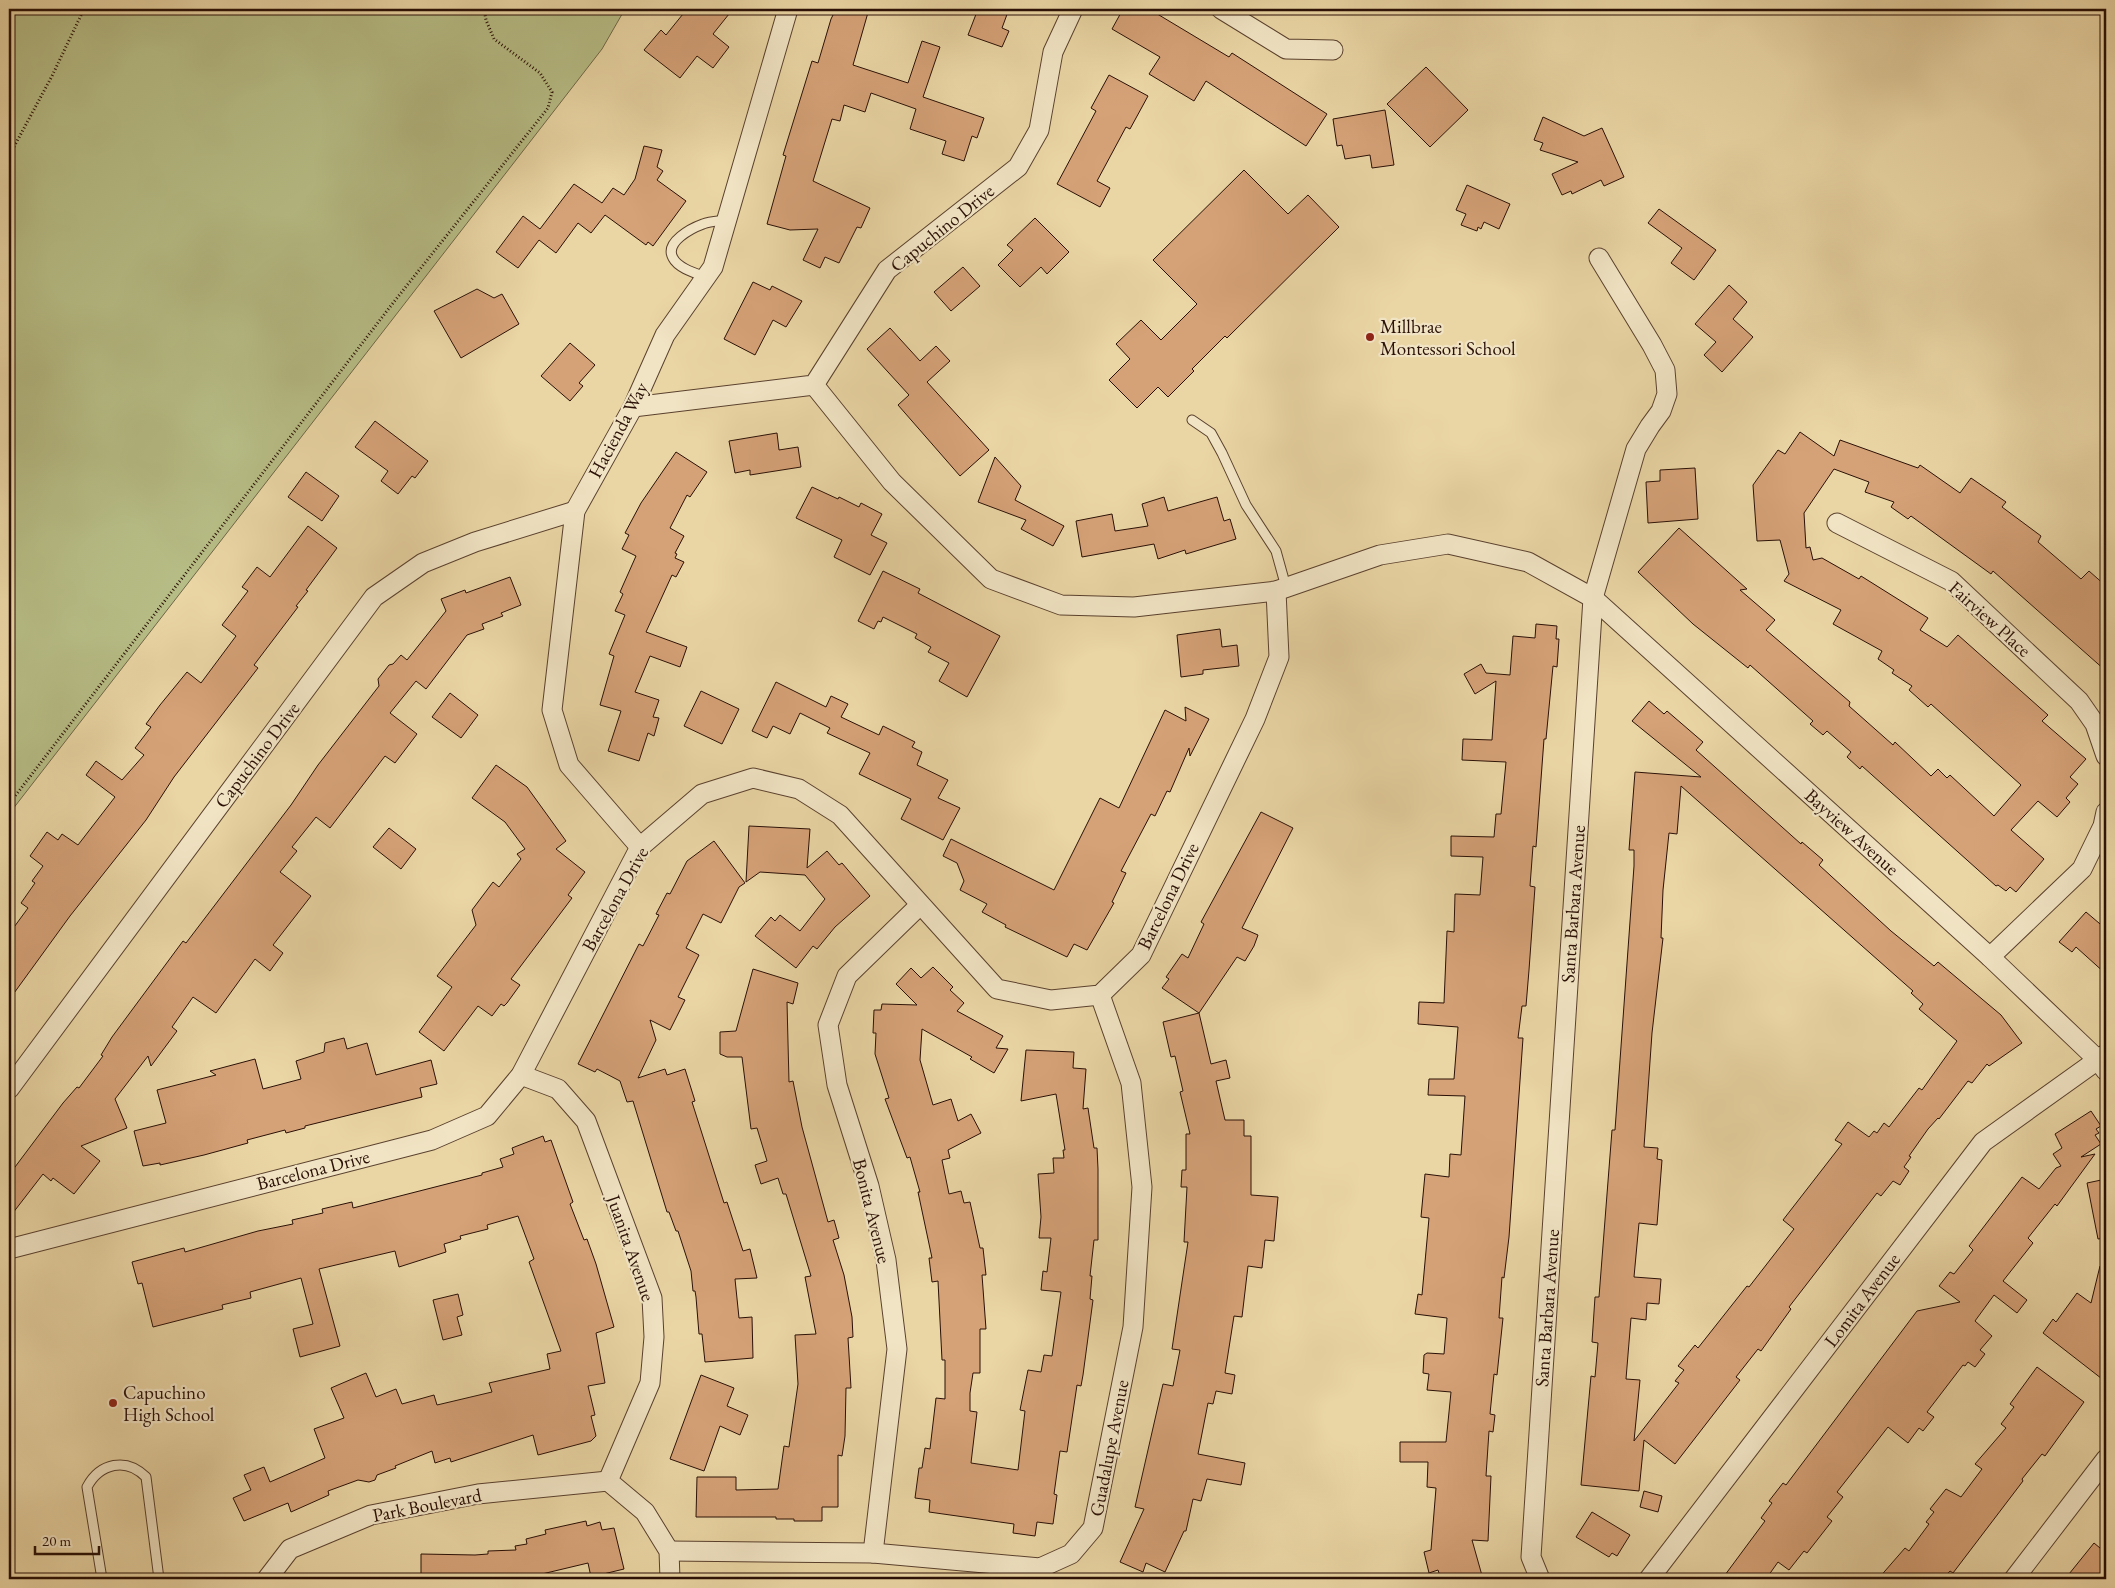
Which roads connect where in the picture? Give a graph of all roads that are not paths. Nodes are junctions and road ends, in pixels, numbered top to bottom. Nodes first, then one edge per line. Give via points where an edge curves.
1 (788, 9) edge
2 (1073, 9) edge
3 (1221, 9) edge
4 (1333, 50) dead end
5 (726, 220) junction
6 (1599, 258) dead end
7 (706, 277) junction
8 (814, 385) junction
9 (633, 407) junction
10 (1192, 420) dead end
11 (575, 512) junction
12 (1837, 522) dead end
13 (1281, 589) junction
14 (1593, 598) junction
15 (2106, 756) edge
16 (2106, 812) edge
17 (640, 848) junction
18 (920, 905) junction
19 (1990, 957) junction
20 (1100, 995) junction
21 (2103, 1061) edge
22 (521, 1075) junction
23 (9, 1089) edge
24 (9, 1249) edge
25 (2106, 1459) edge
26 (608, 1481) junction
27 (669, 1550) junction
28 (873, 1553) junction
29 (102, 1579) edge
30 (159, 1579) edge
31 (267, 1579) edge
32 (670, 1579) edge
33 (1540, 1579) edge
34 (1649, 1579) edge
35 (2014, 1579) edge

1 - 5 street, Hacienda Way
2 - 8 street, Capuchino Drive via 1053,52 1039,130 1018,167 888,270
3 - 4 street via 1286,48
5 - 7 street, Hacienda Way via 713,267
5 - 7 lane via 705,223 690,230 678,239 671,252 680,266
6 - 14 street, Santa Barbara Avenue via 1665,370 1667,394 1661,412 1636,449
7 - 9 street, Hacienda Way via 665,335
8 - 9 street
8 - 13 street, Bayview Avenue via 892,482 991,579 1061,605 1134,607
9 - 11 street, Hacienda Way
10 - 13 lane via 1211,433 1246,504 1276,551
11 - 17 street, Hacienda Way via 552,710 569,765
11 - 23 street, Capuchino Drive via 475,542 422,563 374,597
12 - 15 street, Fairview Place via 1951,581 2079,701 2094,724
13 - 14 street, Bayview Avenue via 1380,555 1448,544 1528,562
13 - 20 street, Barcelona Drive via 1279,657 1255,719 1140,954
14 - 19 street, Bayview Avenue
14 - 33 street, Santa Barbara Avenue via 1531,1557
16 - 19 street via 2103,826 2082,869
17 - 18 street, Barcelona Drive via 702,794 753,778 799,789 840,815
17 - 22 street, Barcelona Drive
18 - 20 street, Barcelona Drive via 997,989 1051,1000
18 - 28 street, Bonita Avenue via 847,976 828,1025 836,1085 869,1186 886,1260 897,1349
19 - 21 street, Bayview Avenue
20 - 28 street, Guadalupe Avenue via 1131,1083 1142,1187 1133,1327 1093,1528 1071,1554 1040,1568
21 - 34 street, Lomita Avenue via 1983,1142
22 - 24 street, Barcelona Drive via 487,1116 432,1140
22 - 26 street, Juanita Avenue via 558,1089 586,1121 652,1298 654,1337 650,1383
25 - 35 street
26 - 27 street via 645,1512
26 - 31 street, Park Boulevard via 478,1494 371,1515 290,1549
27 - 28 street, Guadalupe Avenue
27 - 32 street
29 - 30 lane via 87,1487 94,1474 116,1466 132,1466 146,1477

